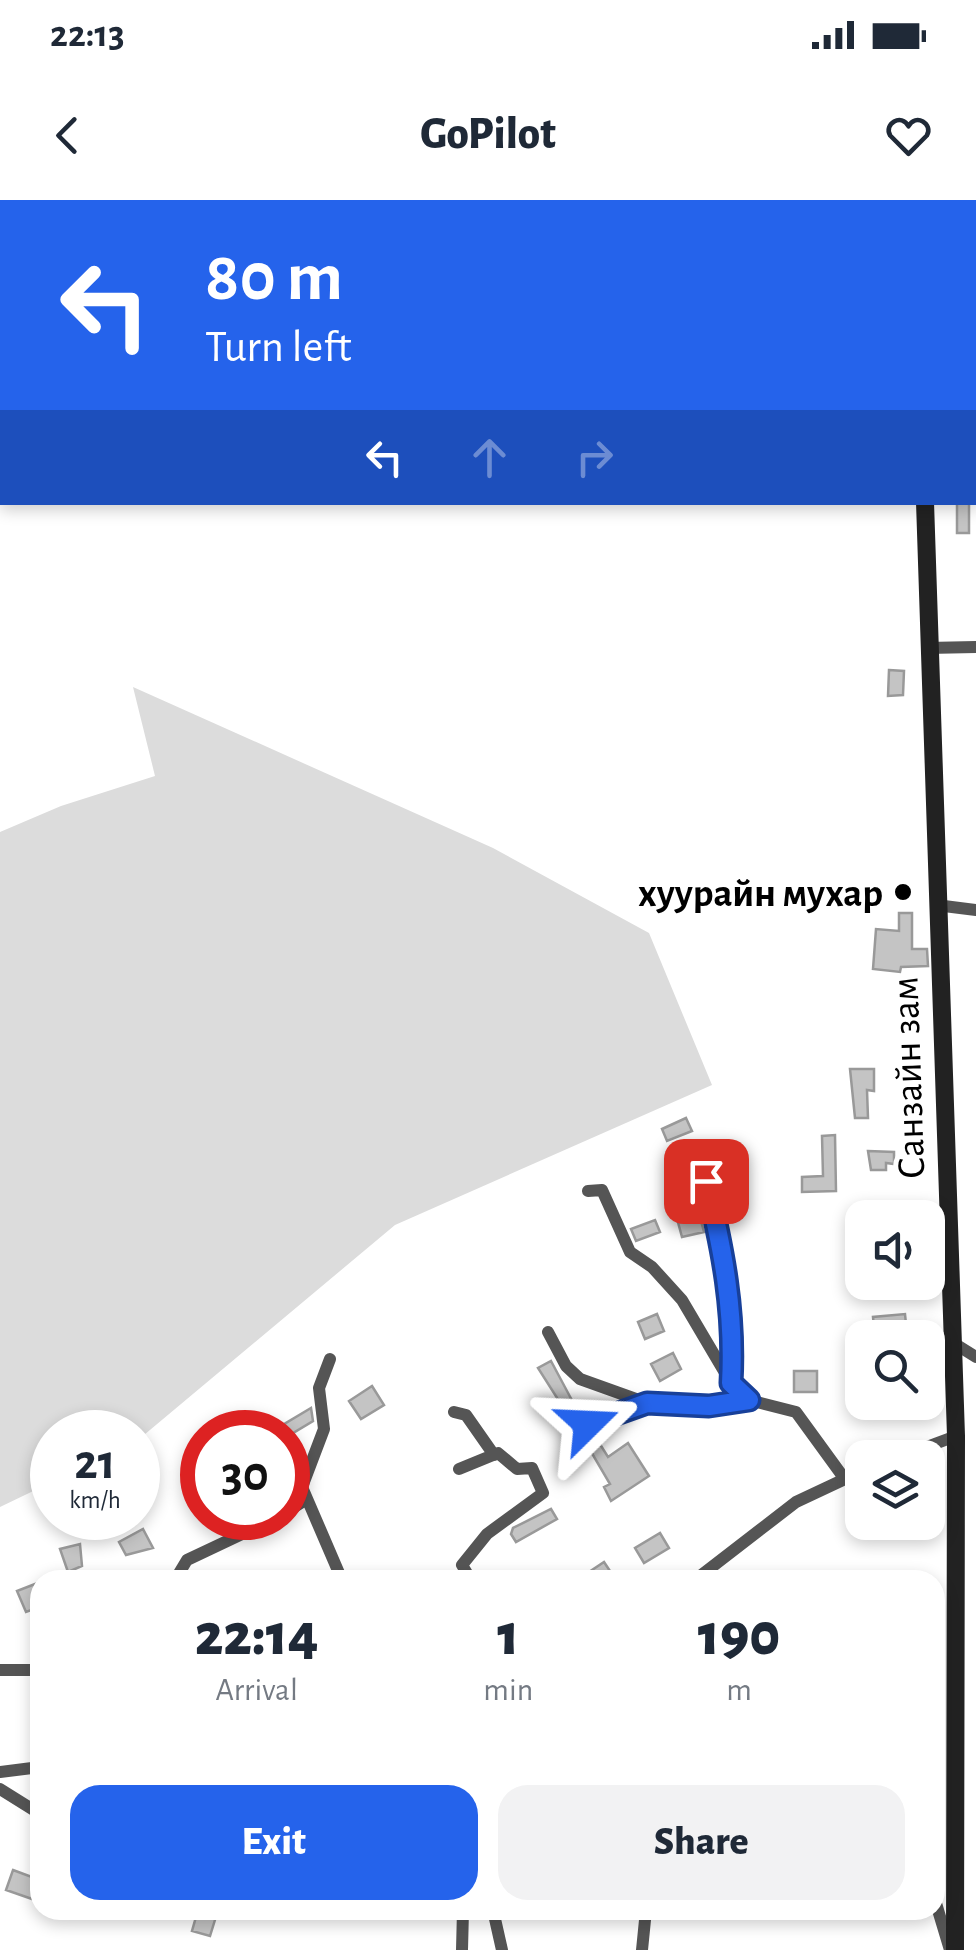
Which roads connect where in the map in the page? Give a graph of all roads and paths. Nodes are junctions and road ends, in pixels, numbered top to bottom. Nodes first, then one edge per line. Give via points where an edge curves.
1 (925, 505) edge
2 (976, 647) edge
3 (927, 648) junction
4 (936, 905) junction
5 (976, 910) edge
6 (706, 1181) dead end
7 (588, 1191) dead end
8 (548, 1332) dead end
9 (952, 1342) junction
10 (976, 1357) edge
11 (330, 1358) dead end
12 (731, 1383) junction
13 (749, 1400) junction
14 (647, 1403) junction
15 (454, 1412) dead end
16 (588, 1424) dead end
17 (956, 1436) junction
18 (945, 1440) edge
19 (494, 1454) junction
20 (310, 1466) edge
21 (460, 1468) dead end
22 (844, 1478) joint
23 (310, 1506) edge
24 (229, 1540) edge
25 (180, 1570) edge
26 (338, 1570) edge
27 (465, 1570) edge
28 (708, 1570) edge
29 (0, 1670) edge
30 (30, 1670) edge
31 (30, 1769) edge
32 (0, 1772) edge
33 (0, 1790) edge
34 (30, 1808) edge
35 (462, 1920) edge
36 (496, 1920) edge
37 (645, 1920) edge
38 (942, 1920) edge
39 (459, 1950) edge
40 (502, 1950) edge
41 (642, 1950) edge
42 (952, 1950) edge

1 - 3 main road, Санзайн зам
2 - 3 street
3 - 4 main road, Санзайн зам
4 - 5 street
4 - 9 main road, Санзайн зам
6 - 12 street via 725,1255 734,1334
7 - 12 street via 602,1190 630,1252 682,1300
8 - 14 street via 580,1378
9 - 10 street
9 - 17 main road, Санзайн зам
11 - 20 street via 319,1388 324,1429
12 - 13 street
13 - 14 street
13 - 22 street via 796,1412
14 - 16 street
15 - 19 street via 466,1414
17 - 18 street
17 - 42 main road, Санзайн зам
19 - 21 street
19 - 27 street via 517,1469 532,1468 544,1493 475,1545
22 - 28 street via 796,1502
23 - 26 street
24 - 25 street via 186,1560
29 - 30 street
31 - 32 street
33 - 34 street
35 - 39 street
36 - 40 street
37 - 41 street
38 - 42 street

